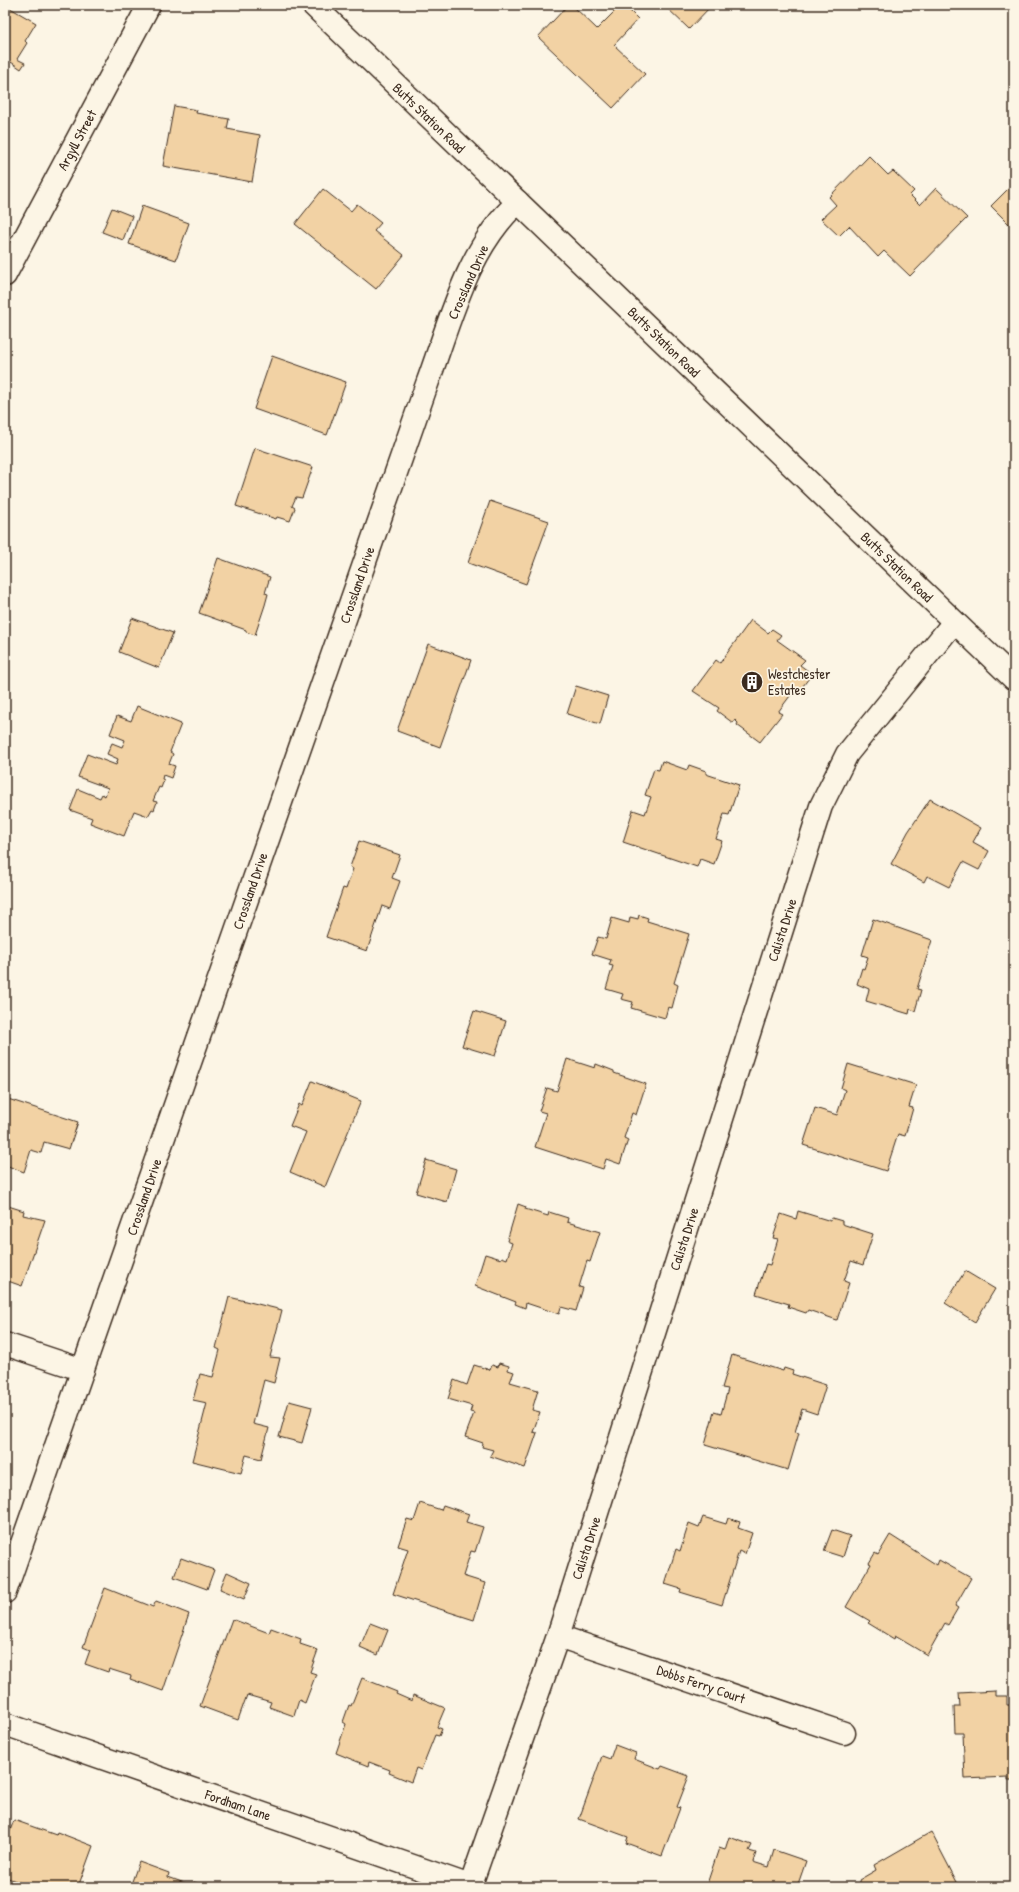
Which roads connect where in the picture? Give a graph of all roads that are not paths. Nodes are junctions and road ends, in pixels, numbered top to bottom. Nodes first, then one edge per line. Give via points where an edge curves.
1 (149, 5) edge
2 (313, 5) edge
3 (518, 202) junction
4 (5, 276) edge
5 (954, 622) junction
6 (1014, 678) edge
7 (5, 1344) edge
8 (83, 1370) junction
9 (5, 1592) edge
10 (558, 1636) junction
11 (5, 1724) edge
12 (844, 1733) dead end
13 (470, 1886) edge

1 - 4 street, Argyll Street
2 - 3 street, Butts Station Road
3 - 5 street, Butts Station Road
3 - 8 street, Crossland Drive via 481,247 427,384
5 - 6 street, Butts Station Road
5 - 10 street, Calista Drive via 847,754 821,806
7 - 8 street
8 - 9 street, Crossland Drive
10 - 12 street, Dobbs Ferry Court
10 - 13 street, Calista Drive
11 - 13 street, Fordham Lane

